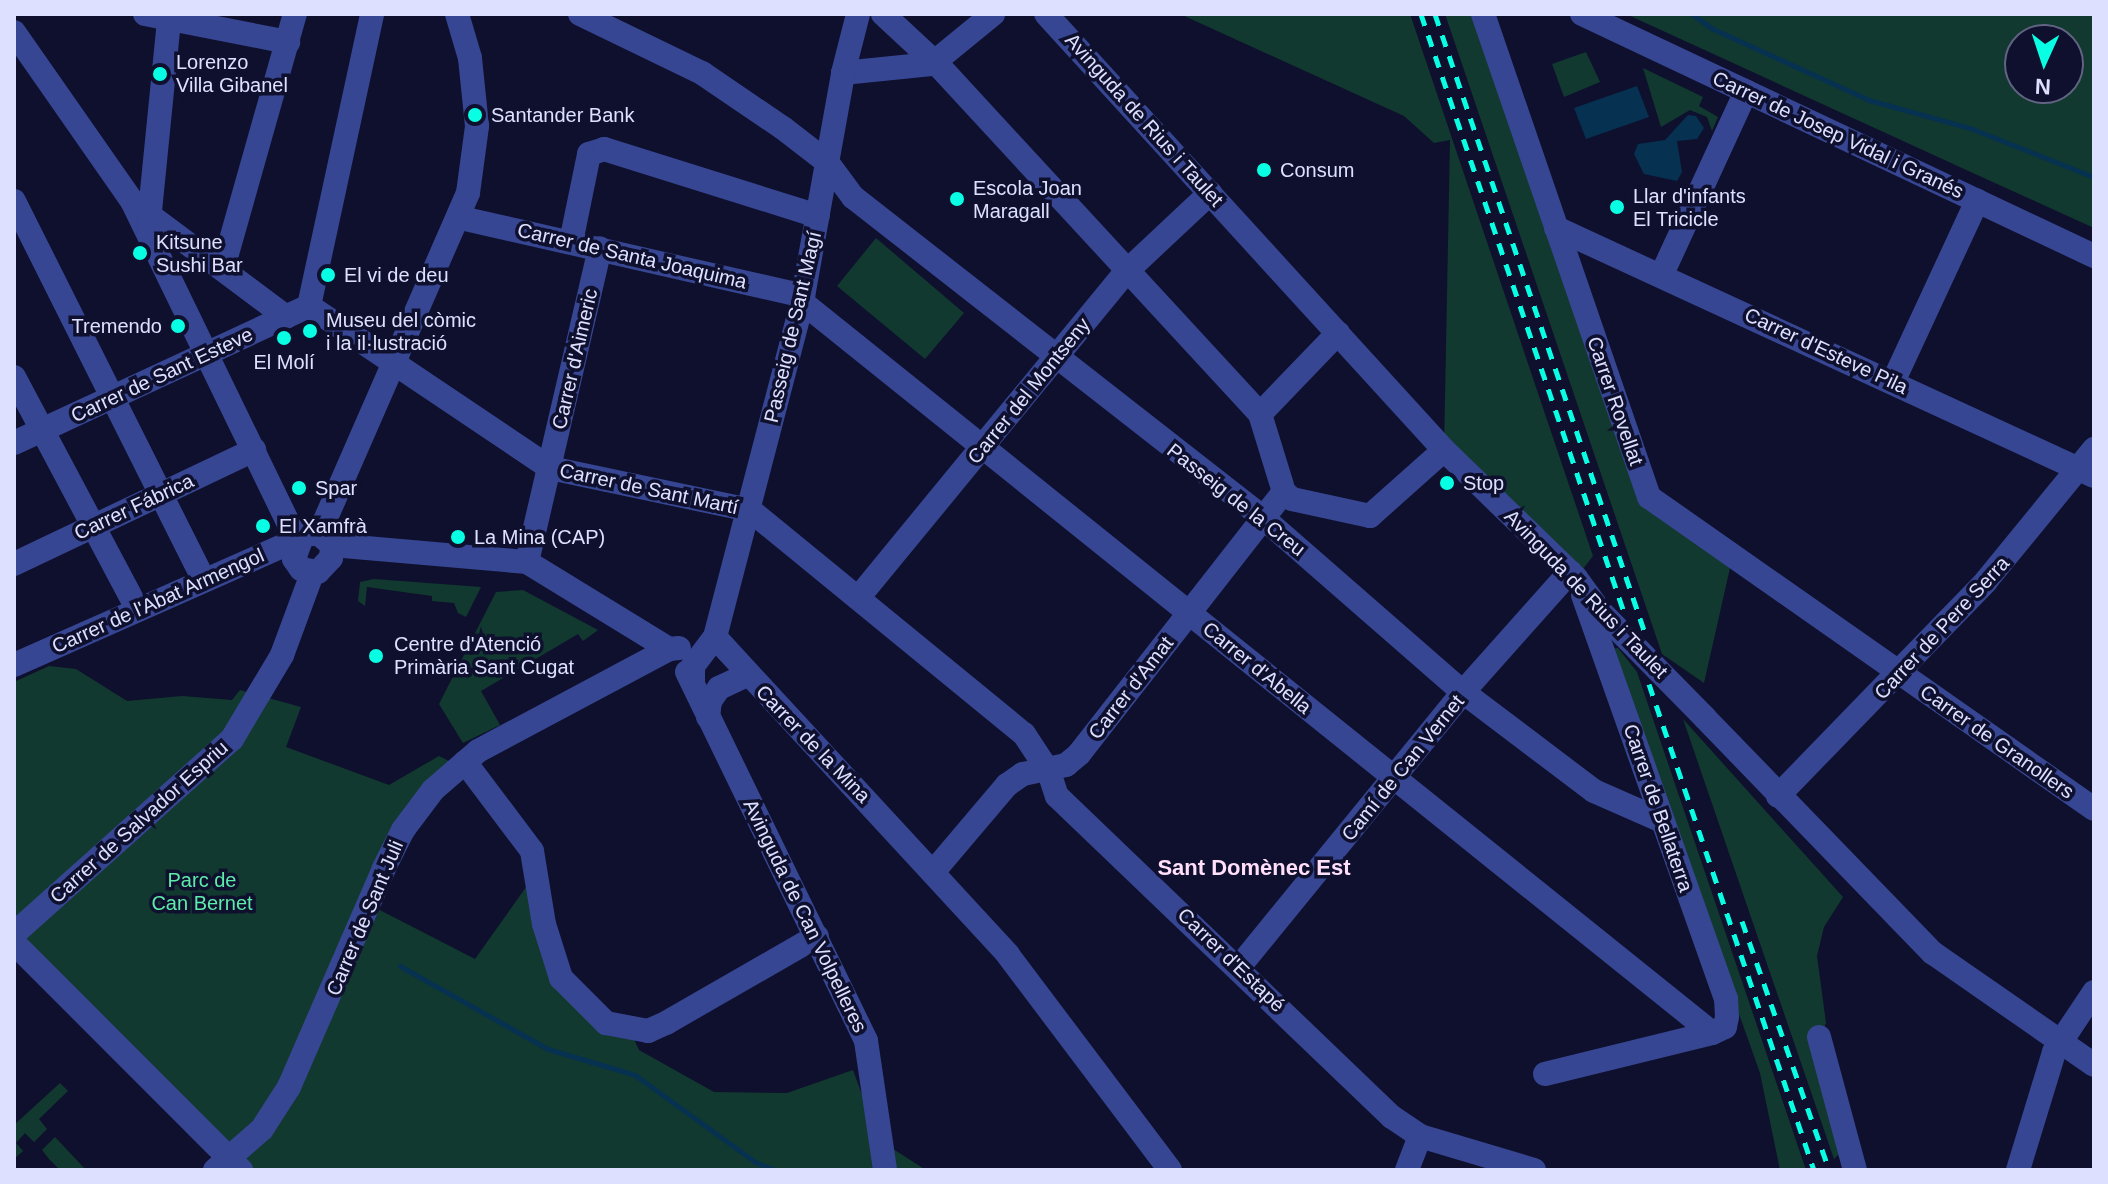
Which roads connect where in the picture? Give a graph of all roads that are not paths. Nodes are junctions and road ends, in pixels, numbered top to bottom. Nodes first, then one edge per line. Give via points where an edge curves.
1 (295, 14) edge
2 (372, 14) edge
3 (457, 14) edge
4 (580, 14) edge
5 (858, 14) edge
6 (883, 14) edge
7 (993, 14) edge
8 (1046, 14) edge
9 (1483, 14) edge
10 (1582, 14) edge
11 (157, 16) edge
12 (14, 32) edge
13 (288, 42) junction
14 (932, 64) junction
15 (843, 73) junction
16 (1746, 91) junction
17 (827, 162) junction
18 (1210, 193) junction
19 (14, 201) edge
20 (1977, 201) junction
21 (818, 216) junction
22 (143, 217) junction
23 (461, 218) junction
24 (1556, 228) junction
25 (571, 242) junction
26 (600, 248) junction
27 (2094, 256) edge
28 (223, 268) junction
29 (1127, 271) junction
30 (1662, 274) junction
31 (802, 299) junction
32 (309, 306) junction
33 (286, 317) junction
34 (1338, 333) junction
35 (211, 355) junction
36 (1054, 359) junction
37 (396, 364) junction
38 (14, 377) edge
39 (1893, 382) junction
40 (114, 397) junction
41 (1260, 414) junction
42 (40, 431) junction
43 (14, 443) edge
44 (982, 447) junction
45 (2094, 449) edge
46 (254, 450) junction
47 (1444, 450) junction
48 (550, 468) junction
49 (2086, 473) edge
50 (161, 494) junction
51 (1288, 496) junction
52 (750, 510) junction
53 (1266, 521) junction
54 (92, 526) junction
55 (312, 539) junction
56 (527, 562) junction
57 (14, 564) edge
58 (1573, 575) junction
59 (203, 579) junction
60 (858, 598) junction
61 (137, 608) junction
62 (1190, 614) junction
63 (715, 637) junction
64 (669, 649) junction
65 (14, 665) edge
66 (1900, 674) junction
67 (747, 675) junction
68 (693, 683) junction
69 (1463, 692) junction
70 (708, 717) junction
71 (465, 762) junction
72 (1049, 772) junction
73 (1396, 779) junction
74 (1778, 796) junction
75 (2094, 809) edge
76 (1660, 820) junction
77 (934, 871) junction
78 (817, 936) junction
79 (15, 939) edge
80 (1239, 967) junction
81 (2094, 992) edge
82 (1718, 1030) junction
83 (1819, 1037) dead end
84 (2060, 1042) junction
85 (2094, 1065) edge
86 (1545, 1074) dead end
87 (1420, 1136) junction
88 (233, 1167) edge
89 (885, 1170) edge
90 (1170, 1170) edge
91 (1407, 1170) edge
92 (1534, 1170) edge
93 (1855, 1170) edge
94 (2018, 1170) edge

1 - 13 street
2 - 32 street
3 - 23 street via 470,58 477,126
4 - 17 street, Passeig de la Creu via 702,73
5 - 15 street, Passeig de Sant Magí
6 - 14 street
7 - 14 street
8 - 18 street, Avinguda de Rius i Taulet
9 - 24 street, Carrer Rovellat
10 - 16 street, Carrer de Josep Vidal i Granés
11 - 13 street
11 - 22 street
12 - 22 street
13 - 28 street
14 - 15 street
14 - 29 street
15 - 17 street, Passeig de Sant Magí
16 - 20 street, Carrer de Josep Vidal i Granés
16 - 30 street
17 - 21 street, Passeig de Sant Magí
17 - 36 street, Passeig de la Creu via 853,197
18 - 29 street, Carrer del Montseny
18 - 34 street, Avinguda de Rius i Taulet
19 - 40 street
20 - 27 street, Carrer de Josep Vidal i Granés
20 - 39 street
21 - 25 street via 604,149 589,154
21 - 31 street, Passeig de Sant Magí
22 - 28 street
22 - 35 street
23 - 25 street, Carrer de Santa Joaquima
23 - 37 street
24 - 30 street, Carrer d'Esteve Pila
24 - 66 street, Carrer Rovellat via 1649,497
25 - 26 street, Carrer de Santa Joaquima
26 - 31 street, Carrer de Santa Joaquima
26 - 48 street, Carrer d'Aimeric
28 - 33 street
29 - 36 street, Carrer del Montseny
29 - 41 street
30 - 39 street, Carrer d'Esteve Pila
31 - 44 street, Carrer d'Abella
31 - 52 street, Passeig de Sant Magí
32 - 33 street, Carrer de Sant Esteve
32 - 37 street, Carrer de Sant Martí
33 - 35 street, Carrer de Sant Esteve
34 - 41 street
34 - 47 street, Avinguda de Rius i Taulet
35 - 40 street, Carrer de Sant Esteve
35 - 46 street
36 - 44 street, Carrer del Montseny
36 - 53 street, Passeig de la Creu
37 - 48 street, Carrer de Sant Martí
37 - 55 street
38 - 42 street
39 - 49 street, Carrer d'Esteve Pila
40 - 42 street, Carrer de Sant Esteve
40 - 50 street
41 - 51 street
42 - 43 street, Carrer de Sant Esteve
42 - 54 street
44 - 60 street, Carrer del Montseny
44 - 62 street, Carrer d'Abella
45 - 49 street, Carrer de Pere Serra
46 - 50 street, Carrer Fábrica
46 - 55 street
47 - 51 street via 1370,516
47 - 58 street, Avinguda de Rius i Taulet
48 - 52 street, Carrer de Sant Martí
48 - 56 street, Carrer d'Aimeric
49 - 66 street, Carrer de Pere Serra
50 - 54 street, Carrer Fábrica
50 - 59 street
51 - 53 street, Carrer d'Amat
52 - 60 street, Carrer d'Estapé
52 - 63 street, Passeig de Sant Magí
53 - 62 street, Carrer d'Amat
53 - 69 street, Passeig de la Creu
54 - 57 street, Carrer Fábrica
54 - 61 street
55 - 56 street
55 - 59 street, Carrer de l'Abat Armengol
55 - 79 street, Carrer de Salvador Espriu via 294,559 312,574 282,655 232,739
56 - 64 street
58 - 69 street, Camí de Can Vernet
58 - 74 street, Avinguda de Rius i Taulet, bridge via 1599,610
58 - 76 street, Carrer de Bellaterra
59 - 61 street, Carrer de l'Abat Armengol
60 - 72 street, Carrer d'Estapé via 1024,734
61 - 65 street, Carrer de l'Abat Armengol
62 - 72 street, Carrer d'Amat via 1079,754
62 - 73 street, Carrer d'Abella
63 - 64 street via 694,647
63 - 67 street, Carrer de la Mina
63 - 68 street via 693,666
64 - 68 street, Avinguda de Can Volpelleres
64 - 71 street, Carrer de Sant Juli
66 - 74 street, Carrer de Pere Serra
66 - 75 street, Carrer de Granollers
67 - 70 street via 719,688
67 - 77 street, Carrer de la Mina
68 - 70 street, Avinguda de Can Volpelleres
69 - 73 street, Camí de Can Vernet
69 - 76 street, Passeig de la Creu via 1594,791
70 - 78 street, Avinguda de Can Volpelleres
71 - 78 street via 532,851 544,924 561,978 606,1023 626,1030 657,1027
71 - 88 street, Carrer de Sant Juli via 433,790 403,830 289,1087
72 - 77 street, Carrer d'Amat via 1023,774 1007,785
72 - 80 street, Carrer d'Estapé via 1057,796
73 - 80 street, Camí de Can Vernet
73 - 82 street, Carrer d'Abella
74 - 84 street, Avinguda de Rius i Taulet via 1933,953
76 - 82 street, Carrer de Bellaterra via 1726,999
77 - 90 street, Carrer de la Mina via 1008,955
78 - 89 street, Avinguda de Can Volpelleres via 866,1041
79 - 88 street
80 - 87 street, Carrer d'Estapé via 1392,1117
81 - 84 street
82 - 86 street
83 - 93 street
84 - 85 street, Avinguda de Rius i Taulet
84 - 94 street
87 - 91 street
87 - 92 street, Carrer d'Estapé

